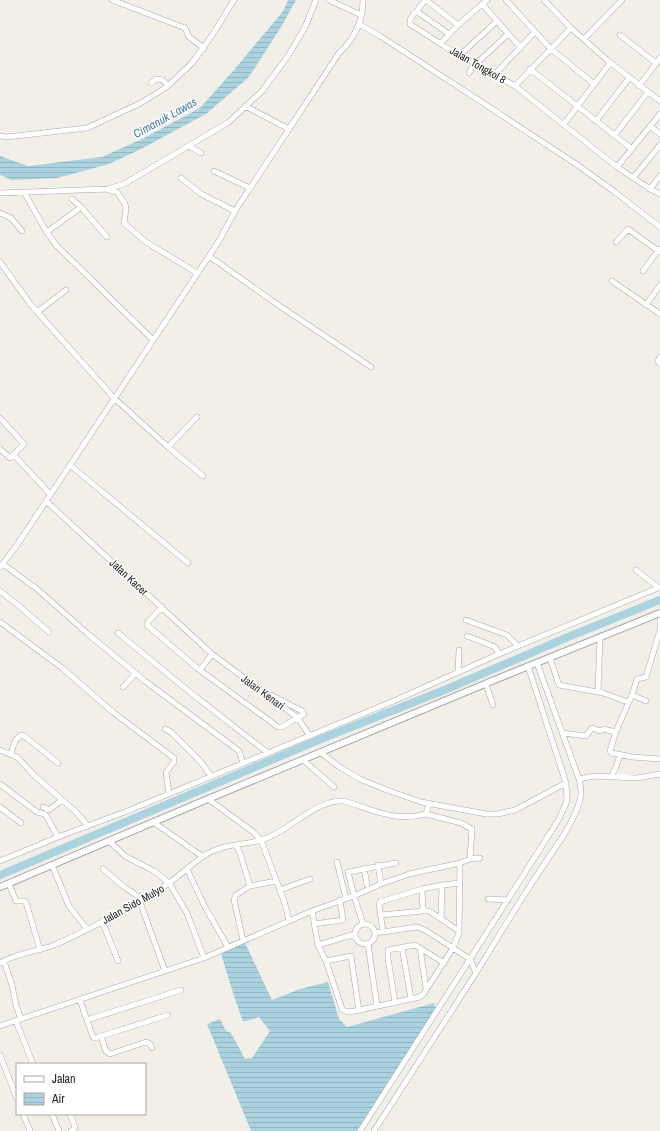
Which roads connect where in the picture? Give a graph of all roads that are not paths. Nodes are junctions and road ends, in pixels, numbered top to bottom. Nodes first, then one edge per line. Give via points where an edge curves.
1 (112, 0) edge
2 (234, 0) edge
3 (316, 0) edge
4 (329, 0) edge
5 (363, 0) edge
6 (426, 0) edge
7 (487, 0) edge
8 (506, 0) edge
9 (544, 0) edge
10 (622, 0) edge
11 (482, 4) junction
12 (416, 12) junction
13 (361, 15) junction
14 (497, 21) junction
15 (359, 24) junction
16 (458, 25) junction
17 (571, 28) junction
18 (535, 32) junction
19 (449, 34) junction
20 (508, 34) junction
21 (620, 35) dead end
22 (584, 39) junction
23 (441, 43) junction
24 (204, 48) junction
25 (521, 48) junction
26 (550, 48) junction
27 (460, 55) junction
28 (660, 58) edge
29 (610, 63) junction
30 (656, 63) junction
31 (476, 64) junction
32 (530, 69) junction
33 (468, 73) dead end
34 (495, 74) junction
35 (629, 78) junction
36 (151, 83) dead end
37 (594, 84) junction
38 (168, 86) junction
39 (515, 86) junction
40 (640, 86) junction
41 (648, 92) junction
42 (660, 101) edge
43 (245, 106) junction
44 (577, 106) junction
45 (660, 114) edge
46 (596, 121) junction
47 (564, 124) junction
48 (650, 126) junction
49 (289, 129) junction
50 (660, 134) edge
51 (0, 136) edge
52 (614, 136) junction
53 (660, 145) edge
54 (189, 146) junction
55 (632, 149) junction
56 (201, 153) dead end
57 (617, 167) junction
58 (214, 171) dead end
59 (660, 176) edge
60 (180, 178) dead end
61 (633, 178) junction
62 (250, 188) junction
63 (650, 189) junction
64 (108, 190) junction
65 (0, 192) edge
66 (24, 192) junction
67 (660, 194) edge
68 (72, 198) dead end
69 (81, 208) junction
70 (235, 211) junction
71 (0, 213) edge
72 (660, 227) edge
73 (22, 231) dead end
74 (47, 232) junction
75 (107, 237) dead end
76 (616, 242) dead end
77 (659, 251) edge
78 (209, 256) junction
79 (0, 262) edge
80 (643, 271) dead end
81 (197, 273) junction
82 (612, 281) dead end
83 (660, 285) edge
84 (66, 290) dead end
85 (646, 305) junction
86 (37, 312) junction
87 (660, 314) edge
88 (152, 340) junction
89 (660, 358) edge
90 (660, 364) edge
91 (371, 367) dead end
92 (114, 398) junction
93 (197, 417) dead end
94 (0, 418) edge
95 (168, 447) junction
96 (0, 449) edge
97 (14, 455) junction
98 (70, 465) junction
99 (203, 476) dead end
100 (50, 494) junction
101 (46, 501) junction
102 (188, 563) dead end
103 (1, 566) edge
104 (636, 570) dead end
105 (659, 587) edge
106 (0, 592) edge
107 (162, 607) junction
108 (660, 613) edge
109 (466, 620) dead end
110 (660, 620) edge
111 (0, 622) edge
112 (49, 632) dead end
113 (118, 633) dead end
114 (467, 636) dead end
115 (600, 638) junction
116 (518, 646) junction
117 (459, 650) dead end
118 (212, 654) junction
119 (499, 654) junction
120 (550, 658) junction
121 (532, 665) junction
122 (200, 670) junction
123 (458, 672) junction
124 (136, 673) junction
125 (486, 684) junction
126 (123, 687) dead end
127 (598, 692) junction
128 (632, 695) junction
129 (646, 701) dead end
130 (628, 702) junction
131 (493, 705) dead end
132 (298, 718) junction
133 (165, 729) dead end
134 (615, 732) junction
135 (563, 734) junction
136 (309, 735) junction
137 (0, 750) edge
138 (320, 752) junction
139 (268, 753) junction
140 (11, 754) junction
141 (620, 755) junction
142 (660, 759) edge
143 (303, 760) junction
144 (58, 763) dead end
145 (243, 763) junction
146 (660, 774) edge
147 (211, 776) junction
148 (611, 777) junction
149 (579, 779) junction
150 (566, 783) junction
151 (0, 784) edge
152 (334, 787) dead end
153 (170, 794) junction
154 (208, 799) junction
155 (62, 800) junction
156 (429, 803) junction
157 (0, 807) edge
158 (43, 807) dead end
159 (426, 814) junction
160 (153, 822) junction
161 (21, 823) dead end
162 (88, 826) junction
163 (58, 837) junction
164 (261, 840) junction
165 (109, 841) junction
166 (236, 845) junction
167 (202, 856) junction
168 (480, 858) dead end
169 (470, 859) junction
170 (0, 861) edge
171 (337, 862) dead end
172 (396, 863) dead end
173 (460, 863) junction
174 (52, 865) junction
175 (378, 865) junction
176 (364, 868) junction
177 (103, 869) dead end
178 (187, 869) junction
179 (310, 879) dead end
180 (276, 880) junction
181 (460, 883) junction
182 (9, 884) junction
183 (169, 884) junction
184 (381, 884) junction
185 (442, 884) junction
186 (367, 885) dead end
187 (250, 886) junction
188 (0, 888) edge
189 (422, 888) junction
190 (280, 890) junction
191 (354, 896) junction
192 (343, 899) junction
193 (488, 899) dead end
194 (508, 900) junction
195 (142, 901) junction
196 (423, 910) junction
197 (312, 911) junction
198 (381, 915) junction
199 (441, 919) junction
200 (289, 920) junction
201 (102, 921) junction
202 (314, 924) junction
203 (363, 924) junction
204 (87, 929) junction
205 (459, 931) junction
206 (383, 932) junction
207 (375, 933) junction
208 (355, 934) junction
209 (243, 940) junction
210 (368, 944) junction
211 (318, 945) junction
212 (402, 947) junction
213 (228, 948) junction
214 (420, 948) junction
215 (453, 948) junction
216 (40, 950) junction
217 (204, 958) junction
218 (471, 960) junction
219 (118, 961) dead end
220 (326, 961) junction
221 (2, 962) edge
222 (444, 963) junction
223 (165, 971) junction
224 (476, 971) junction
225 (426, 988) junction
226 (181, 990) dead end
227 (411, 999) junction
228 (80, 1000) junction
229 (395, 1003) junction
230 (377, 1006) junction
231 (359, 1011) junction
232 (168, 1015) dead end
233 (19, 1020) junction
234 (87, 1020) junction
235 (0, 1026) edge
236 (101, 1036) junction
237 (152, 1048) dead end
238 (0, 1055) edge
239 (33, 1063) edge
240 (16, 1096) edge
241 (23, 1115) edge
242 (52, 1115) edge
243 (70, 1115) edge
244 (30, 1131) edge
245 (59, 1131) edge
246 (71, 1131) edge
247 (360, 1131) edge
248 (374, 1131) edge

1 - 24 street via 185,28 188,37
2 - 24 street
3 - 43 street via 305,27 288,56 262,91
4 - 13 street
5 - 13 street
6 - 12 street
6 - 16 street
7 - 11 street
8 - 18 street
9 - 17 street
10 - 22 street
11 - 14 street
11 - 16 street
12 - 19 street
12 - 23 street, Jalan Tongkol 8 via 410,18 410,23
13 - 15 street
14 - 20 street
14 - 27 street
15 - 49 street via 348,45 339,53
15 - 72 street via 428,66 576,164
16 - 19 street
17 - 22 street
17 - 26 street
18 - 25 street
18 - 26 street
19 - 23 street
20 - 25 street
20 - 31 street
21 - 30 street
22 - 29 street
23 - 27 street, Jalan Tongkol 8
24 - 38 street
25 - 34 street
26 - 32 street
26 - 37 street
27 - 31 street, Jalan Tongkol 8
28 - 30 street
29 - 35 street
29 - 37 street
30 - 40 street
31 - 33 street
31 - 34 street, Jalan Tongkol 8
32 - 39 street
32 - 44 street
34 - 39 street, Jalan Tongkol 8
35 - 40 street
35 - 46 street
36 - 38 street via 156,79 163,80
37 - 44 street
38 - 51 street via 141,103 87,128
39 - 47 street, Jalan Tongkol 8
40 - 41 street
41 - 42 street
41 - 52 street
43 - 49 street
43 - 54 street via 229,122
44 - 46 street
44 - 47 street
45 - 48 street
46 - 52 street
47 - 57 street, Jalan Tongkol 8
48 - 50 street
48 - 55 street
49 - 62 street
52 - 55 street
53 - 61 street
54 - 56 street
54 - 64 street via 124,184
55 - 57 street
57 - 61 street, Jalan Tongkol 8
58 - 62 street
59 - 63 street
60 - 70 street via 201,194
61 - 63 street, Jalan Tongkol 8
62 - 70 street
63 - 67 street, Jalan Tongkol 8
64 - 66 street
64 - 81 street via 117,192 125,204 124,223 146,242
65 - 66 street
66 - 74 street
68 - 69 street
69 - 74 street
69 - 75 street
70 - 78 street
71 - 73 street via 11,218
74 - 88 street via 70,260
76 - 77 street via 628,229
77 - 80 street
78 - 81 street
78 - 91 street
79 - 86 street
81 - 88 street
82 - 85 street
83 - 85 street
84 - 86 street
85 - 87 street
86 - 92 street
88 - 92 street
89 - 90 street
92 - 95 street
92 - 98 street
93 - 95 street
94 - 97 street via 24,443
95 - 99 street
96 - 97 street via 9,458
97 - 100 street
98 - 100 street
98 - 102 street
100 - 101 street
101 - 103 street
101 - 107 street, Jalan Kacer
103 - 124 street via 36,588
104 - 105 street
105 - 116 street
106 - 112 street
107 - 118 street, Jalan Kacer
107 - 122 street via 148,625
108 - 115 street
109 - 116 street via 507,635
110 - 128 street via 660,630 646,677 637,679
111 - 153 street via 61,667 114,713 174,758 166,772
113 - 139 street
114 - 119 street via 495,647
115 - 120 street
115 - 127 street
116 - 119 street
117 - 123 street
118 - 122 street
118 - 132 street, Jalan Kenari via 255,687 302,711 304,714
119 - 123 street
120 - 121 street
120 - 127 street via 559,685
121 - 125 street
121 - 135 street
121 - 150 street
122 - 132 street via 278,727
123 - 136 street
124 - 126 street
124 - 145 street via 239,751
125 - 131 street
125 - 138 street
127 - 130 street
128 - 129 street
128 - 130 street
130 - 134 street
132 - 136 street
133 - 147 street via 200,761
134 - 135 street via 592,728 586,736
134 - 141 street via 610,751
135 - 149 street
136 - 139 street
137 - 140 street
138 - 143 street
138 - 156 street via 360,779
139 - 145 street
140 - 144 street via 17,739 23,735
140 - 155 street
141 - 142 street
141 - 148 street
143 - 152 street
143 - 154 street
145 - 147 street
146 - 148 street via 637,778
147 - 153 street
148 - 149 street via 594,776
149 - 224 street via 581,795 573,818
150 - 156 street via 507,812 486,814
150 - 194 street via 568,797 564,810
151 - 163 street via 37,812 44,814
153 - 162 street
154 - 160 street
154 - 164 street via 252,830
155 - 158 street via 49,810
155 - 162 street
156 - 159 street
157 - 161 street
159 - 164 street, Jalan Sido Mulyo via 395,817 349,802 338,801 327,804
159 - 169 street via 472,829
160 - 165 street
160 - 167 street
162 - 163 street
163 - 170 street
164 - 166 street, Jalan Sido Mulyo
164 - 180 street
165 - 174 street
165 - 183 street via 125,856 154,871
166 - 167 street, Jalan Sido Mulyo via 214,850
166 - 187 street
167 - 178 street, Jalan Sido Mulyo
168 - 169 street
169 - 173 street
171 - 192 street
172 - 175 street
173 - 181 street
173 - 184 street via 409,874
174 - 182 street
174 - 204 street via 70,906
175 - 176 street
175 - 184 street
176 - 186 street
176 - 191 street via 348,873
177 - 195 street
178 - 183 street, Jalan Sido Mulyo
178 - 213 street
179 - 190 street
180 - 187 street
180 - 190 street
181 - 185 street
181 - 205 street
182 - 188 street
182 - 216 street via 16,902 26,902
183 - 195 street, Jalan Sido Mulyo
183 - 217 street via 187,913
184 - 191 street
185 - 189 street
185 - 199 street
187 - 209 street via 236,895 234,900
189 - 196 street
189 - 198 street via 380,902
190 - 200 street
191 - 192 street
191 - 203 street
192 - 197 street
192 - 202 street via 342,920
193 - 194 street
194 - 218 street
195 - 201 street, Jalan Sido Mulyo
195 - 223 street
196 - 198 street
196 - 199 street
197 - 200 street
197 - 202 street
198 - 206 street
199 - 205 street
200 - 209 street
201 - 204 street, Jalan Sido Mulyo
201 - 219 street
202 - 211 street
203 - 207 street via 372,927
203 - 208 street via 357,928
204 - 216 street, Jalan Sido Mulyo
205 - 215 street
206 - 207 street
206 - 215 street via 418,927
207 - 210 street
208 - 210 street via 358,941
208 - 211 street
209 - 213 street
210 - 230 street
211 - 220 street
212 - 214 street via 414,945
212 - 227 street
212 - 229 street via 387,951
213 - 217 street
214 - 222 street
214 - 225 street
215 - 218 street
215 - 222 street
216 - 221 street, Jalan Sido Mulyo via 26,952
217 - 223 street
218 - 224 street
218 - 247 street
220 - 231 street via 342,1010
220 - 231 street via 351,956
221 - 233 street via 12,985
222 - 225 street
223 - 228 street
224 - 248 street
225 - 227 street via 420,997
226 - 234 street
227 - 229 street
228 - 233 street
228 - 234 street
229 - 230 street
230 - 231 street
232 - 236 street
233 - 235 street
233 - 239 street
234 - 236 street via 94,1038
236 - 237 street via 106,1052 110,1054 146,1042
238 - 240 street
241 - 244 street
242 - 245 street
243 - 246 street via 75,1127

